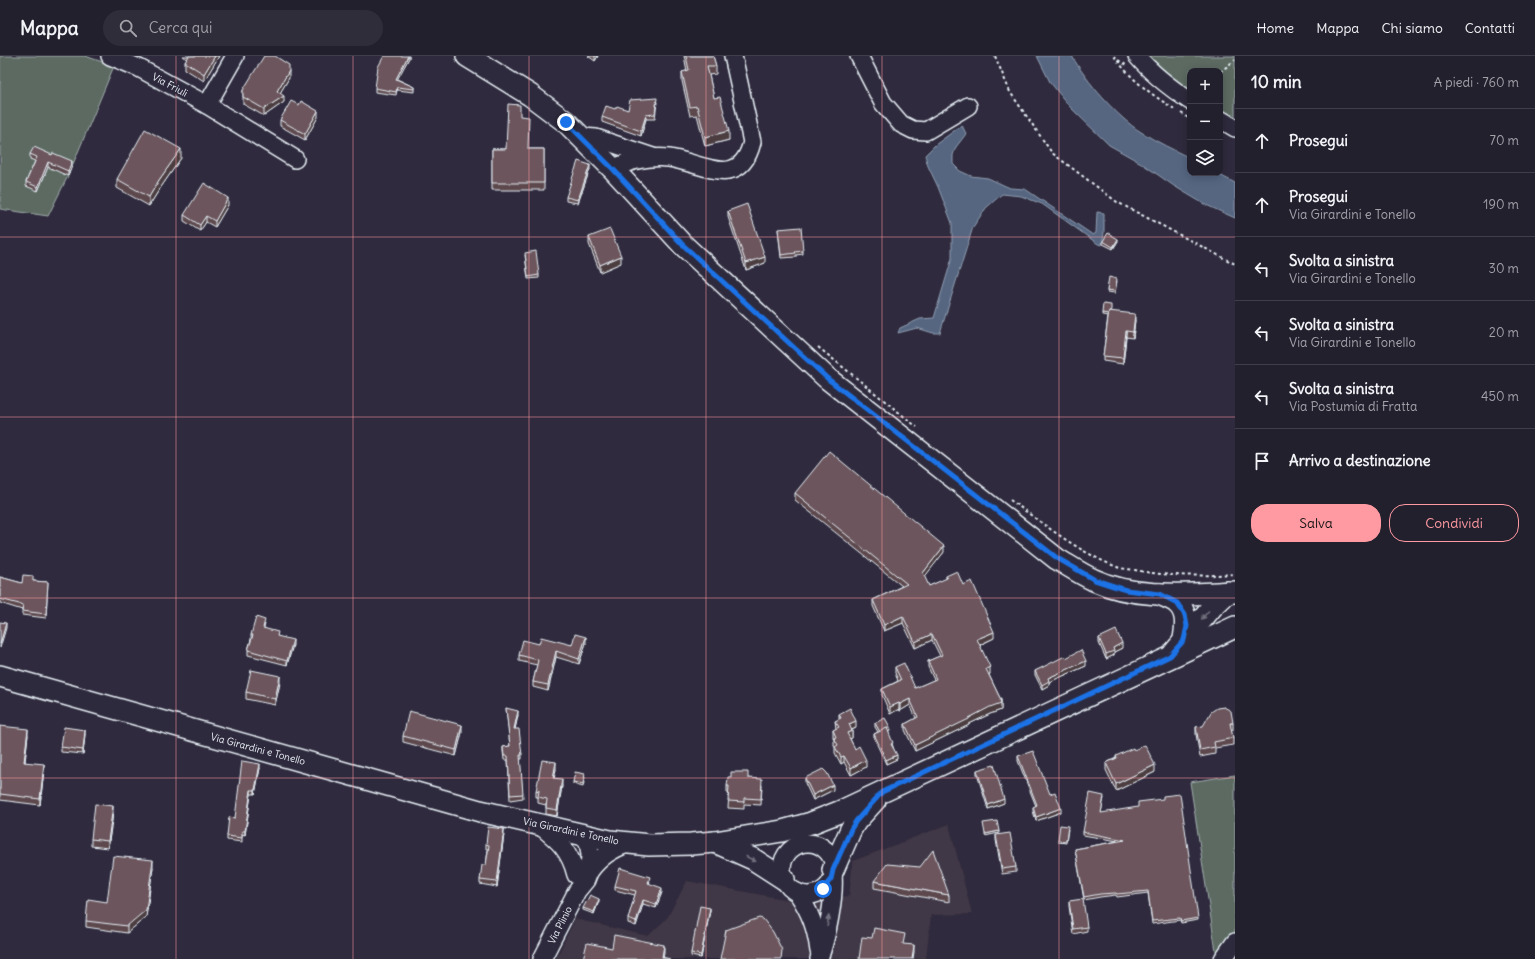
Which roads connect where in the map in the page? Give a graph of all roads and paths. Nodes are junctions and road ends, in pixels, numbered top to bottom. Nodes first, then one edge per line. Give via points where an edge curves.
1 (110, 56) edge
2 (235, 56) edge
3 (467, 56) edge
4 (733, 56) edge
5 (859, 56) edge
6 (995, 56) edge
7 (1114, 56) edge
8 (1137, 56) edge
9 (1235, 60) edge
10 (1223, 70) edge
11 (1187, 99) edge
12 (208, 105) junction
13 (968, 106) dead end
14 (1187, 117) edge
15 (1223, 121) edge
16 (1235, 128) edge
17 (582, 137) junction
18 (295, 158) dead end
19 (655, 158) junction
20 (613, 169) junction
21 (1235, 264) edge
22 (813, 343) dead end
23 (922, 431) dead end
24 (1007, 498) dead end
25 (1233, 590) edge
26 (1160, 594) junction
27 (1231, 627) edge
28 (1184, 640) junction
29 (1170, 656) junction
30 (0, 676) edge
31 (882, 792) junction
32 (539, 825) junction
33 (587, 836) junction
34 (715, 842) junction
35 (631, 843) junction
36 (833, 871) junction
37 (581, 879) junction
38 (790, 886) junction
39 (1235, 942) edge
40 (542, 959) edge
41 (819, 959) edge
42 (1222, 959) edge

1 - 12 street, Via Friuli via 139,68
2 - 12 street
3 - 17 main road via 530,95
4 - 19 street via 752,142 749,154 742,165 733,171 722,171 669,158
5 - 13 street via 882,103 901,124 913,130 926,131
6 - 21 path via 1010,92 1052,153 1117,202
7 - 14 path via 1130,76 1148,92
8 - 11 street
9 - 10 path
12 - 18 street, Via Friuli
15 - 16 street
17 - 19 street via 596,138
17 - 20 main road
19 - 20 street via 624,163
20 - 26 main road via 682,244 828,379 1051,554 1095,580 1126,590
22 - 23 path
24 - 25 path via 1062,538 1117,567 1157,575 1194,576
25 - 26 main road
25 -> 28 main road, Via Girardini e Tonello via 1212,607
26 - 28 main road via 1177,603 1185,615 1187,626
27 - 29 main road, Via Girardini e Tonello
28 - 29 main road, Via Girardini e Tonello
29 - 31 main road, Via Girardini e Tonello
30 - 32 main road, Via Girardini e Tonello via 480,811
31 - 34 main road, Via Girardini e Tonello via 839,812 782,832
31 - 36 main road via 851,829
32 - 33 main road, Via Girardini e Tonello
32 - 37 street via 566,850
33 - 35 main road, Via Girardini e Tonello
33 - 37 street, Via Plinio via 577,860
34 - 35 main road, Via Girardini e Tonello
34 -> 38 main road via 753,859
35 - 37 street via 606,854
36 - 38 street via 828,884 817,893 810,894
36 - 38 street via 832,862 824,849 818,845 803,843 789,850 782,864 782,872
41 -> 36 street via 824,945 834,885
37 - 40 street, Via Plinio
38 - 41 street via 808,909 814,922
39 - 42 street

